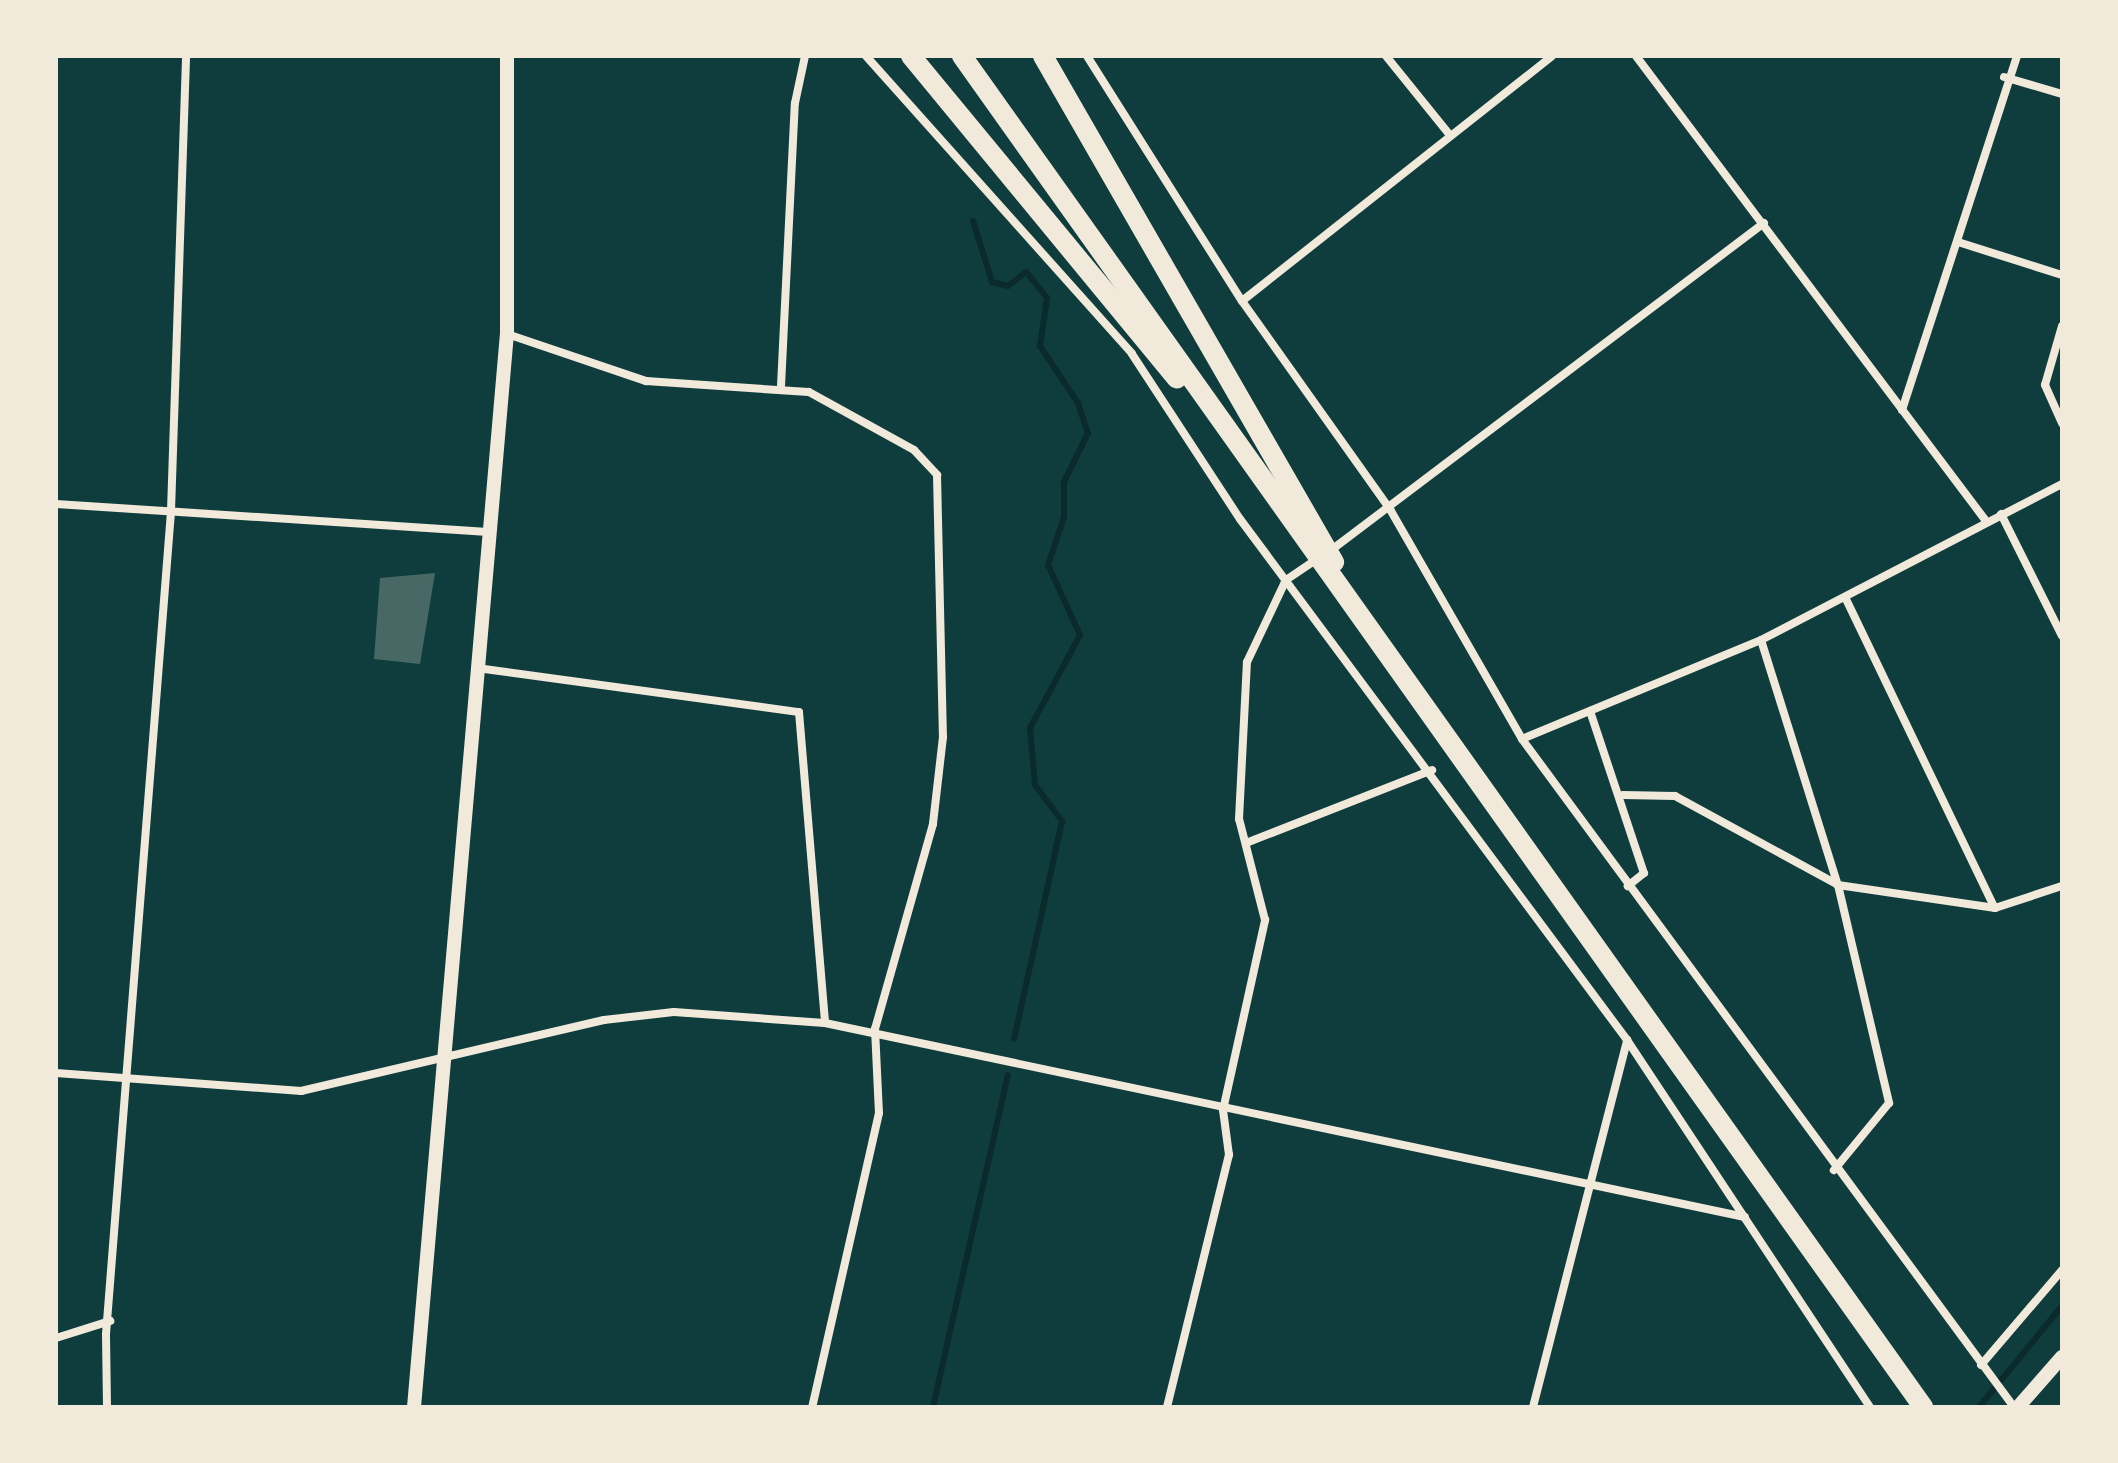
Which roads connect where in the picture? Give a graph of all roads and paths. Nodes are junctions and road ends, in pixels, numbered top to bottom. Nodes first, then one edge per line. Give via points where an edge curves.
1 (186, 56) edge
2 (507, 56) edge
3 (805, 56) edge
4 (866, 56) edge
5 (911, 56) edge
6 (962, 56) edge
7 (1043, 56) edge
8 (1087, 56) edge
9 (1386, 56) edge
10 (1552, 56) edge
11 (1636, 56) edge
12 (2017, 56) edge
13 (2004, 77) junction
14 (2062, 94) edge
15 (1449, 134) junction
16 (1764, 223) junction
17 (1958, 242) junction
18 (2062, 275) edge
19 (1242, 301) junction
20 (2062, 326) edge
21 (507, 334) junction
22 (781, 386) junction
23 (1902, 410) junction
24 (2062, 423) edge
25 (2062, 484) edge
26 (1267, 485) junction
27 (56, 504) edge
28 (171, 511) junction
29 (1391, 511) junction
30 (2001, 514) junction
31 (1986, 521) junction
32 (488, 532) junction
33 (1286, 580) junction
34 (1845, 597) junction
35 (1355, 607) junction
36 (2062, 636) edge
37 (1761, 640) junction
38 (477, 668) junction
39 (1590, 711) junction
40 (1522, 739) junction
41 (1432, 770) junction
42 (1623, 795) junction
43 (1246, 843) junction
44 (1838, 885) junction
45 (1628, 886) junction
46 (2062, 886) edge
47 (1995, 908) junction
48 (825, 1023) junction
49 (875, 1029) junction
50 (1627, 1040) junction
51 (448, 1059) junction
52 (56, 1073) edge
53 (129, 1078) junction
54 (1223, 1110) junction
55 (1834, 1170) junction
56 (1588, 1189) junction
57 (1745, 1217) junction
58 (2062, 1270) edge
59 (111, 1320) junction
60 (56, 1338) edge
61 (2062, 1357) edge
62 (1981, 1365) junction
63 (2013, 1405) edge
64 (107, 1407) edge
65 (414, 1407) edge
66 (812, 1407) edge
67 (1167, 1407) edge
68 (1533, 1407) edge
69 (1870, 1407) edge
70 (1923, 1407) edge

1 - 28 street
2 - 21 street
3 - 22 street via 795,103
4 - 33 street via 1132,354
5 - 26 highway
6 - 26 highway
7 - 35 highway via 1176,295 1314,519
8 - 19 street
9 - 15 street
10 - 15 street
11 - 16 street
12 - 13 street
13 - 14 street
13 - 17 street
15 - 19 street
16 - 23 street
16 - 29 street
17 - 18 street
17 - 23 street
19 - 29 street
20 - 24 street via 2045,385
21 - 22 street via 646,381
21 - 32 street
22 - 49 street via 809,392 923,456 941,499 943,737 937,795
23 - 31 street
25 - 30 street
26 - 35 highway
27 - 28 street
28 - 32 street
28 - 53 street
29 - 33 street
29 - 40 street
30 - 31 street
30 - 36 street
31 - 34 street
32 - 38 street
33 - 41 street
33 - 43 street via 1247,662 1239,819
34 - 37 street
34 - 47 street
35 - 70 highway
37 - 39 street
37 - 44 street
38 - 48 street via 799,712
38 - 51 street
39 - 40 street
39 - 42 street
40 - 45 street
41 - 43 street
41 - 50 street
42 - 44 street via 1675,796
42 - 45 street via 1644,873
43 - 54 street via 1265,920
44 - 47 street
44 - 55 street via 1889,1103
45 - 55 street
46 - 47 street
48 - 49 street
48 - 51 street via 674,1012 485,1044
49 - 54 street
49 - 66 street via 879,1113
50 - 56 street
50 - 57 street
51 - 53 street via 301,1091
51 - 65 street
52 - 53 street
53 - 59 street
54 - 56 street
54 - 67 street via 1229,1155
55 - 62 street
56 - 57 street
56 - 68 street
57 - 69 street
58 - 62 street
59 - 60 street
59 - 64 street
61 - 63 street
62 - 63 street

